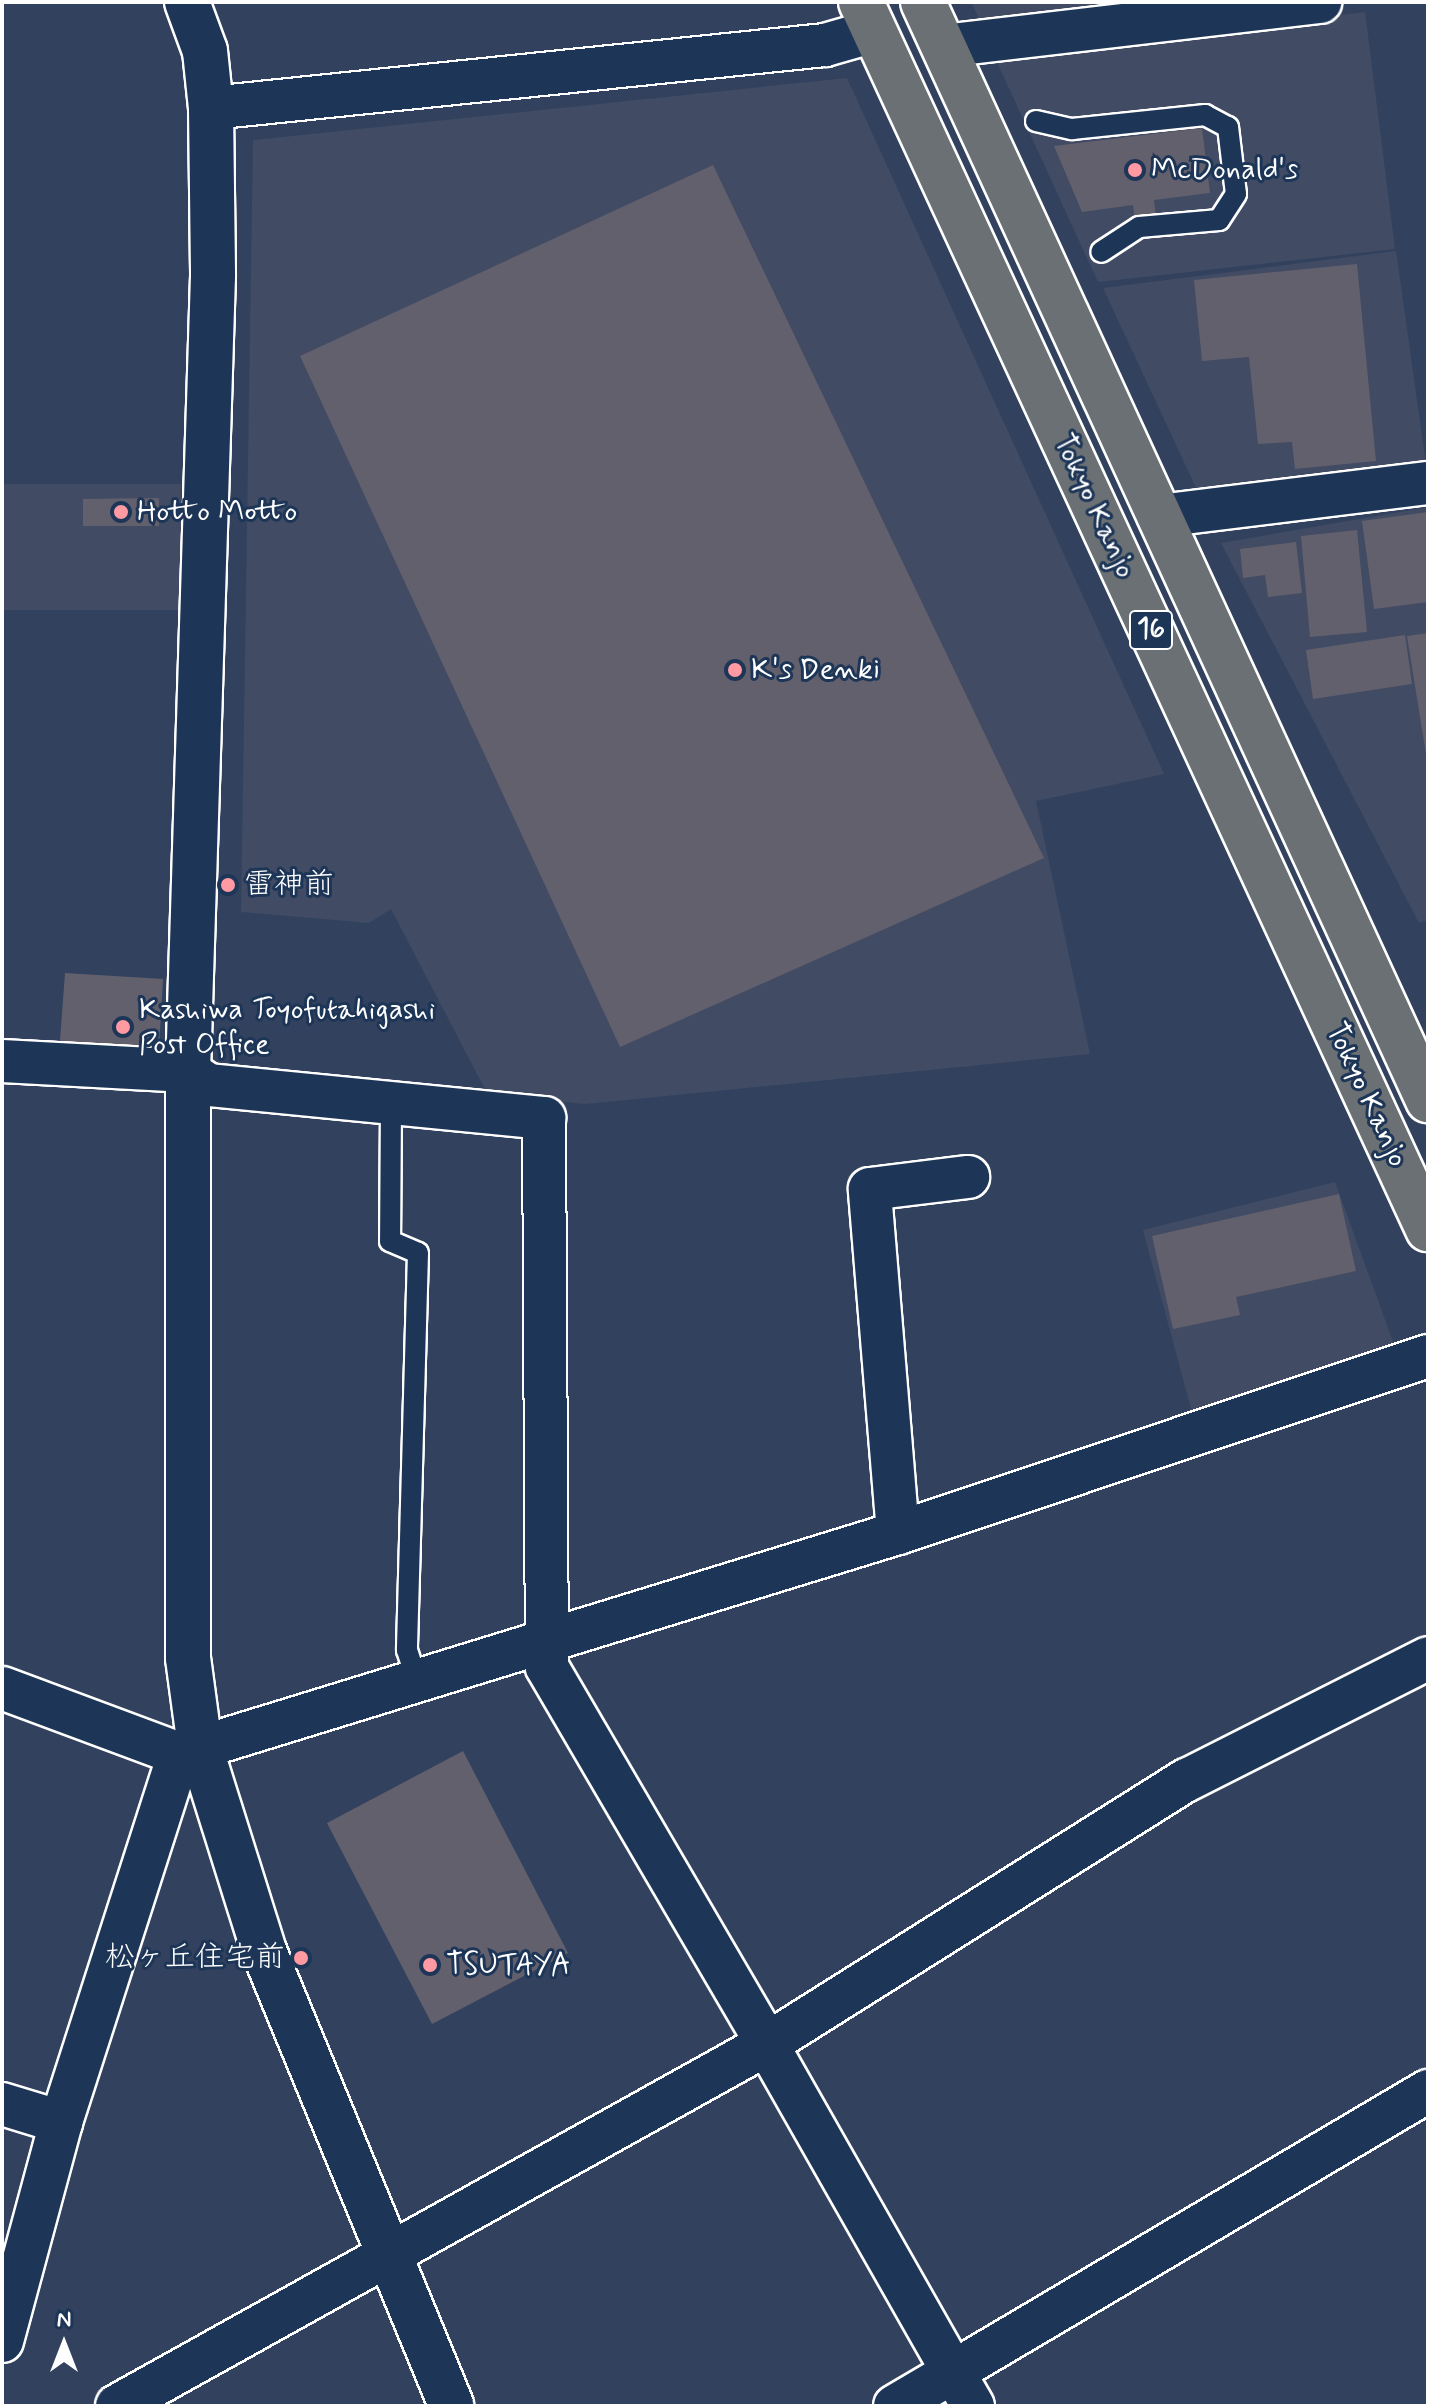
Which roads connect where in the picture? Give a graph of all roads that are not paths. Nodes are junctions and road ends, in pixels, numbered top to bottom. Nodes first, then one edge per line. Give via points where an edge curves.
1 (187, 2) edge
2 (923, 2) edge
3 (1320, 2) edge
4 (867, 16) edge
5 (944, 46) junction
6 (211, 108) junction
7 (1036, 121) dead end
8 (1101, 252) dead end
9 (1428, 483) edge
10 (1159, 516) junction
11 (2, 1061) edge
12 (188, 1071) junction
13 (1428, 1100) edge
14 (391, 1105) junction
15 (968, 1177) dead end
16 (1428, 1229) edge
17 (1428, 1356) edge
18 (898, 1533) junction
19 (545, 1637) junction
20 (1428, 1658) edge
21 (416, 1677) junction
22 (2, 1688) edge
23 (189, 1750) junction
24 (767, 2044) junction
25 (1428, 2091) edge
26 (2, 2104) edge
27 (61, 2122) junction
28 (388, 2254) junction
29 (2, 2341) edge
30 (963, 2389) edge
31 (117, 2406) edge
32 (452, 2406) edge
33 (895, 2406) edge

1 - 6 street via 205,51
2 - 5 highway, Tokyo Kanjo / 16
3 - 5 street
4 - 6 street via 825,45
4 - 16 highway, Tokyo Kanjo / 16
5 - 10 highway, Tokyo Kanjo / 16
6 - 12 street via 213,276
7 - 8 lane via 1072,129 1205,115 1228,127 1236,194 1219,220 1139,227
9 - 10 street
10 - 13 highway, Tokyo Kanjo / 16
11 - 12 street
12 - 14 street via 208,1085
12 - 23 street via 184,1547
14 - 19 street via 544,1118
14 - 21 lane via 390,1241 418,1253 407,1650
15 - 18 street via 870,1189
17 - 18 street
18 - 19 street
19 - 21 street
19 - 24 street via 547,1667
20 - 24 street via 1187,1780
21 - 23 street
22 - 23 street
23 - 27 street
23 - 28 street via 264,1951
24 - 28 street
24 - 30 street
25 - 30 street
26 - 27 street
27 - 29 street
28 - 31 street
28 - 32 street
30 - 33 street

